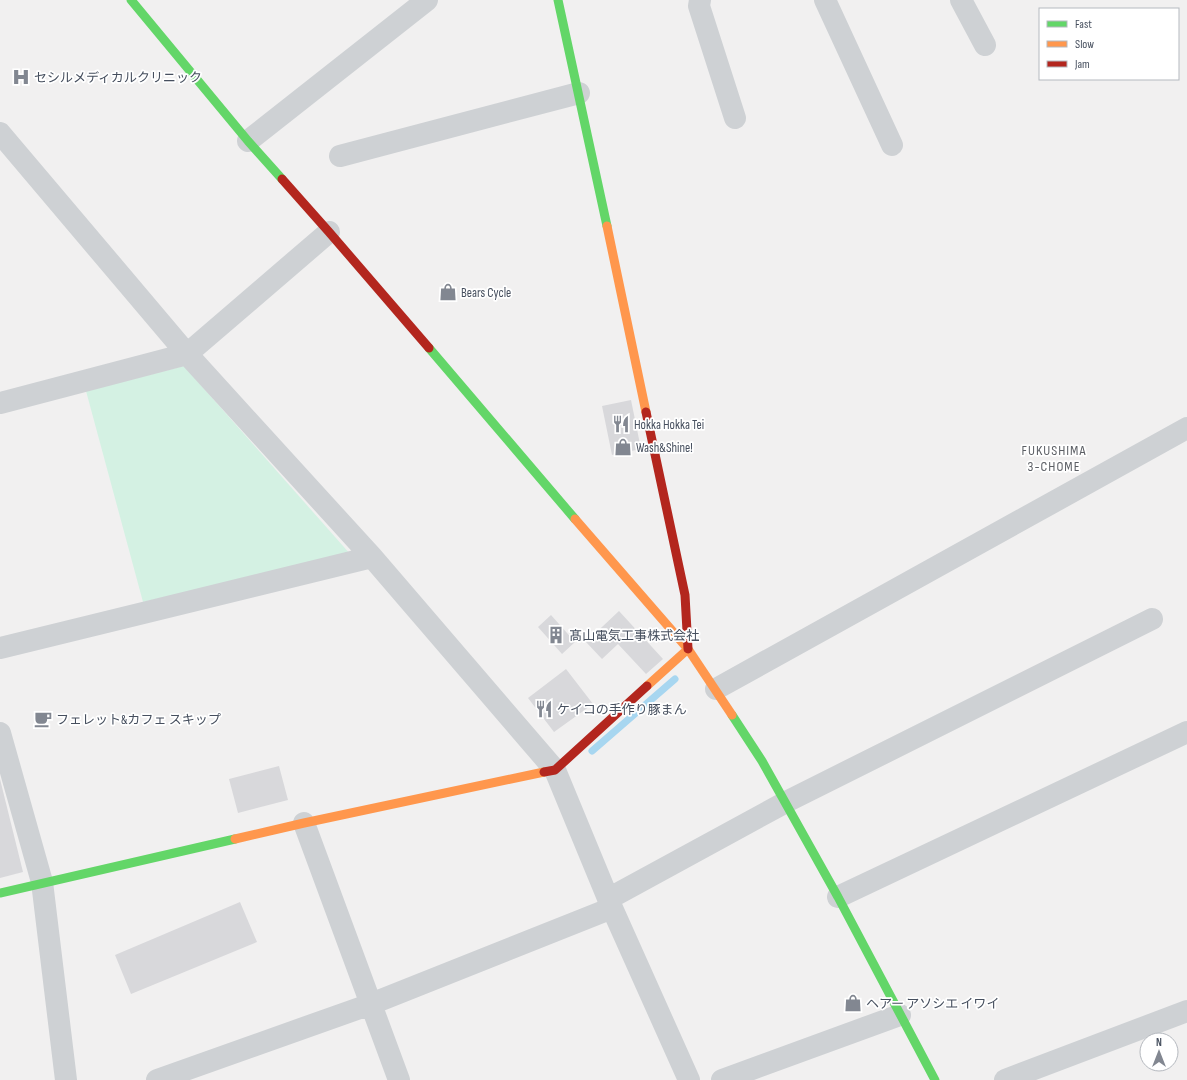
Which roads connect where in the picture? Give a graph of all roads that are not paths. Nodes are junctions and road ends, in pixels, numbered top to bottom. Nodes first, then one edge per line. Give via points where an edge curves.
1 (131, 0) edge
2 (427, 0) edge
3 (558, 0) edge
4 (700, 0) edge
5 (825, 0) edge
6 (961, 0) edge
7 (985, 46) dead end
8 (579, 93) junction
9 (735, 118) dead end
10 (0, 133) edge
11 (248, 141) junction
12 (892, 145) dead end
13 (340, 156) dead end
14 (329, 232) junction
15 (187, 354) junction
16 (0, 403) edge
17 (1187, 428) edge
18 (372, 557) junction
19 (1152, 619) dead end
20 (0, 648) edge
21 (688, 649) junction
22 (716, 689) junction
23 (1187, 732) edge
24 (0, 733) edge
25 (555, 770) junction
26 (786, 802) junction
27 (304, 823) junction
28 (42, 882) junction
29 (0, 893) edge
30 (838, 897) junction
31 (610, 904) junction
32 (371, 1004) junction
33 (1187, 1011) edge
34 (900, 1015) junction
35 (66, 1080) edge
36 (157, 1080) edge
37 (399, 1080) edge
38 (690, 1080) edge
39 (722, 1080) edge
40 (935, 1080) edge
41 (1005, 1080) edge

1 - 11 street
2 - 11 street
3 - 8 street
4 - 9 street via 699,6
5 - 12 street
6 - 7 street
8 - 13 street
8 - 21 street via 684,596
10 - 15 street
11 - 14 street
14 - 15 street
14 - 21 street
15 - 16 street
15 - 18 street
17 - 22 street
18 - 20 street
18 - 25 street
19 - 26 street
21 - 22 street
21 - 25 street
22 - 26 street
23 - 30 street
24 - 28 street
25 - 27 street
25 - 31 street
26 - 30 street
26 - 31 street
27 - 28 street
27 - 32 street
28 - 29 street
28 - 35 street
30 - 34 street
31 - 32 street
31 - 38 street
32 - 36 street
32 - 37 street
33 - 41 street
34 - 39 street
34 - 40 street

